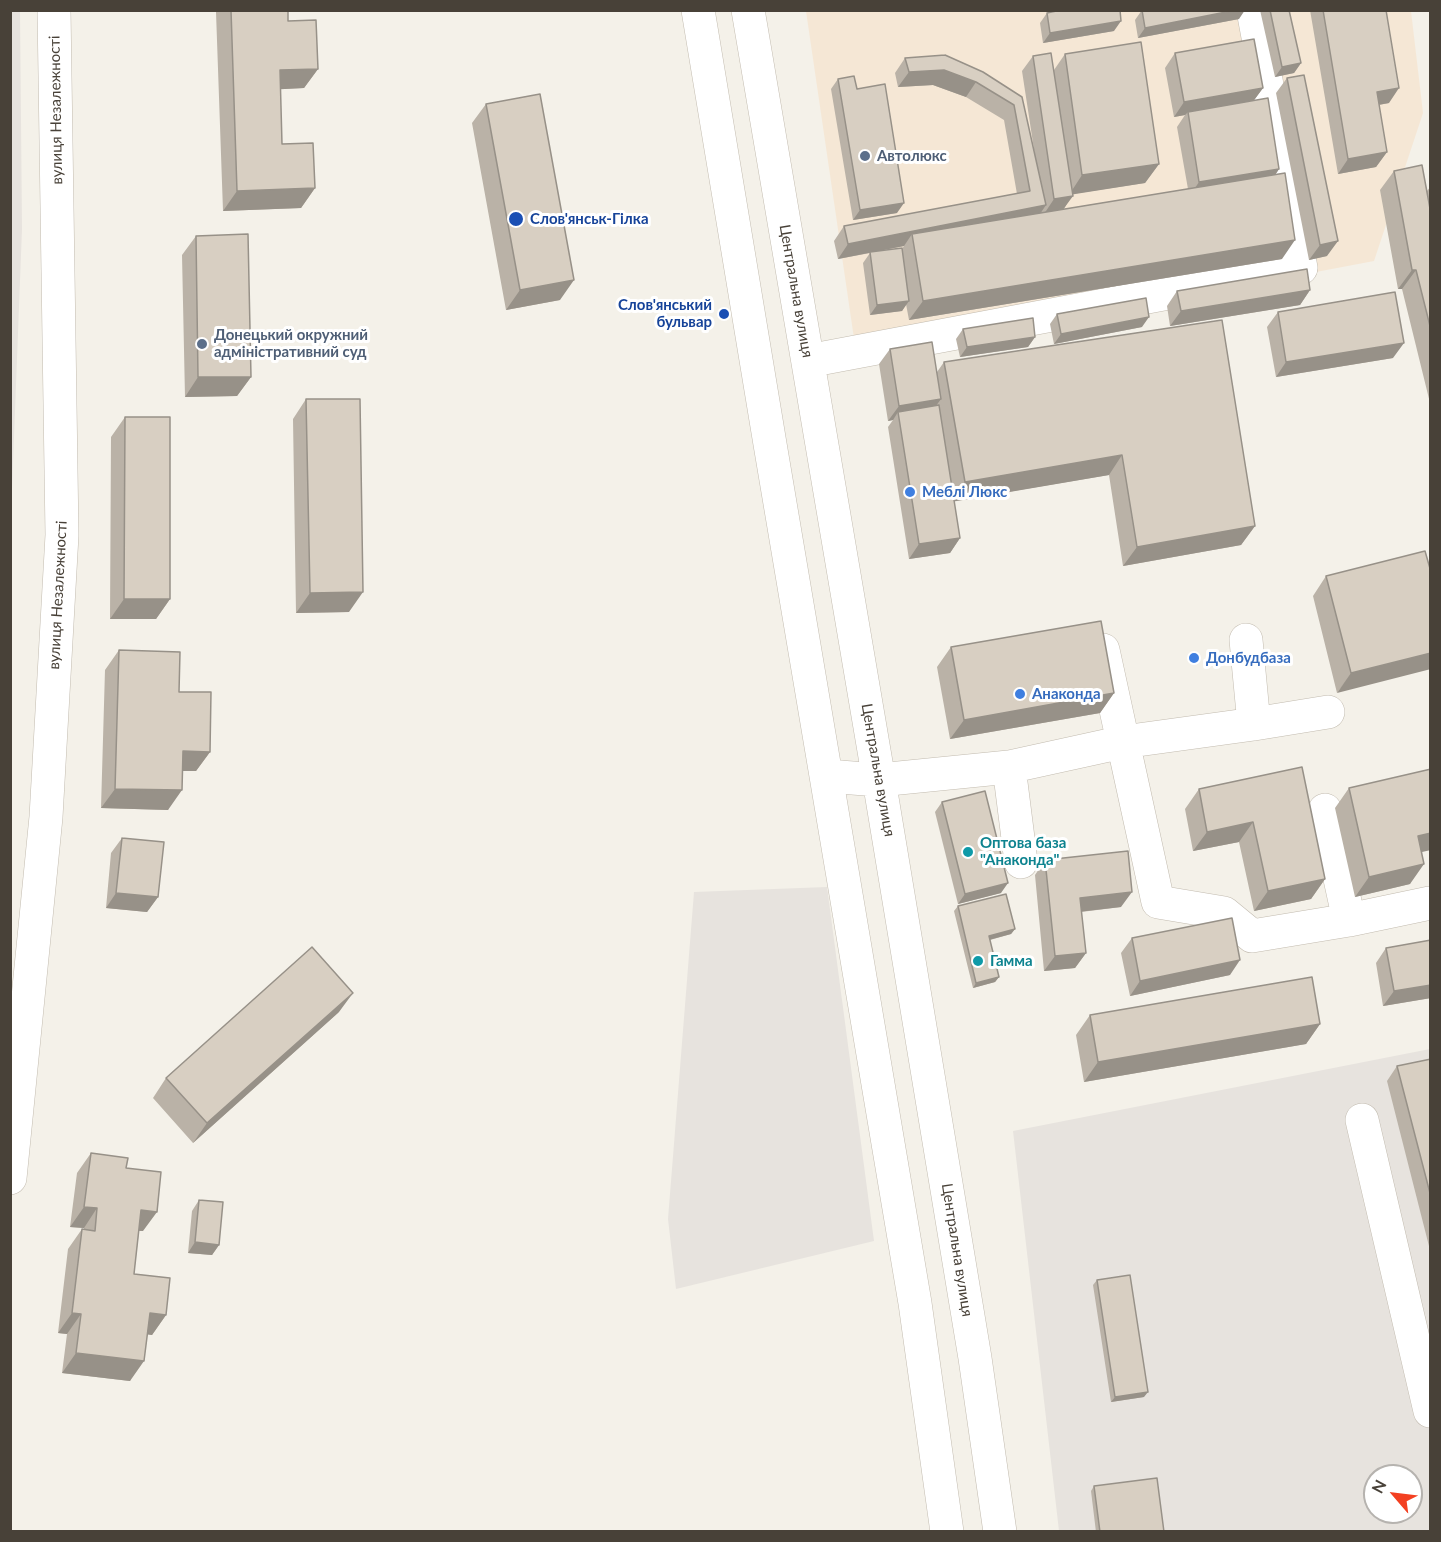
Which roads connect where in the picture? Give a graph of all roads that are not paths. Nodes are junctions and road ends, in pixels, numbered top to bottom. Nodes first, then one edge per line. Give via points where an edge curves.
1 (54, 10) edge
2 (698, 10) edge
3 (748, 10) edge
4 (1253, 10) edge
5 (808, 361) junction
6 (1246, 640) dead end
7 (1102, 644) edge
8 (1328, 712) dead end
9 (1254, 724) junction
10 (1123, 742) junction
11 (1009, 767) junction
12 (826, 776) junction
13 (879, 780) junction
14 (1325, 810) dead end
15 (1021, 862) dead end
16 (1431, 903) edge
17 (1349, 920) junction
18 (1362, 1120) dead end
19 (10, 1178) edge
20 (1431, 1411) edge
21 (946, 1532) edge
22 (1000, 1532) edge

1 - 19 street, вулиця Незалежності via 62,535 46,817
2 - 12 street
3 - 5 street, Центральна вулиця
4 - 5 street via 1300,268
5 - 13 street, Центральна вулиця
6 - 9 street
7 - 10 street
8 - 9 street
9 - 10 street
10 - 11 street
10 - 17 street via 1158,902 1224,913 1252,936
11 - 13 street
11 - 15 street
12 - 13 street
12 - 21 street via 915,1303
13 - 22 street, Центральна вулиця
14 - 17 street
16 - 17 street
18 - 20 street

